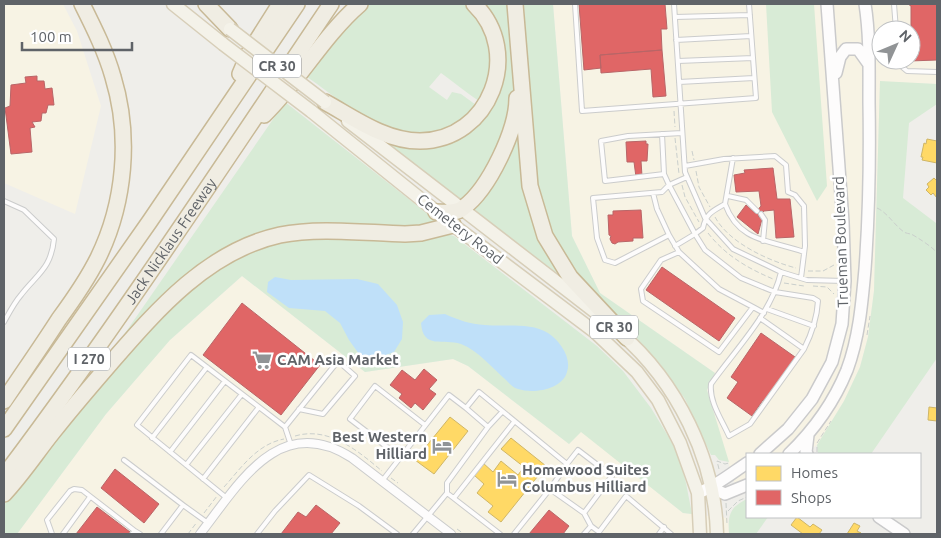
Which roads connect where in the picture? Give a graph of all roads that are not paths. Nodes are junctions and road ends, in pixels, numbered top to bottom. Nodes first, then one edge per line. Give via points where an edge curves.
1 (82, 4) edge
2 (173, 4) edge
3 (197, 4) edge
4 (206, 4) edge
5 (280, 4) edge
6 (297, 4) edge
7 (331, 4) edge
8 (360, 4) edge
9 (474, 4) edge
10 (514, 4) edge
11 (575, 4) edge
12 (674, 4) edge
13 (749, 4) edge
14 (827, 4) edge
15 (865, 4) edge
16 (894, 4) edge
17 (750, 15) junction
18 (675, 17) junction
19 (895, 20) edge
20 (230, 29) junction
21 (751, 36) junction
22 (676, 40) junction
23 (753, 58) junction
24 (678, 61) junction
25 (868, 63) junction
26 (906, 70) edge
27 (937, 72) edge
28 (754, 78) junction
29 (679, 82) junction
30 (834, 95) junction
31 (325, 102) junction
32 (680, 104) junction
33 (219, 119) junction
34 (682, 133) junction
35 (662, 134) junction
36 (243, 135) junction
37 (733, 158) junction
38 (685, 166) junction
39 (664, 174) junction
40 (687, 176) junction
41 (669, 185) junction
42 (653, 193) junction
43 (728, 196) junction
44 (4, 201) edge
45 (725, 204) junction
46 (462, 209) junction
47 (436, 212) junction
48 (705, 218) junction
49 (453, 225) junction
50 (694, 234) junction
51 (669, 236) junction
52 (762, 241) junction
53 (675, 246) junction
54 (678, 252) junction
55 (804, 252) junction
56 (781, 272) junction
57 (801, 278) junction
58 (845, 281) junction
59 (775, 292) junction
60 (863, 297) junction
61 (753, 307) junction
62 (765, 311) junction
63 (760, 318) junction
64 (4, 322) edge
65 (814, 326) junction
66 (627, 338) junction
67 (804, 349) junction
68 (207, 367) junction
69 (225, 381) junction
70 (242, 394) junction
71 (4, 401) edge
72 (258, 407) junction
73 (466, 408) junction
74 (299, 409) junction
75 (502, 412) junction
76 (514, 422) junction
77 (425, 425) junction
78 (284, 427) junction
79 (488, 427) junction
80 (4, 429) edge
81 (808, 435) junction
82 (152, 438) junction
83 (291, 445) junction
84 (170, 452) junction
85 (761, 453) edge
86 (791, 453) edge
87 (806, 453) edge
88 (400, 457) junction
89 (124, 460) dead end
90 (567, 464) junction
91 (746, 464) edge
92 (186, 465) junction
93 (4, 476) edge
94 (203, 479) junction
95 (382, 481) junction
96 (746, 485) edge
97 (550, 488) junction
98 (712, 488) junction
99 (447, 493) junction
100 (698, 493) junction
101 (4, 494) edge
102 (90, 497) junction
103 (454, 498) junction
104 (228, 499) junction
105 (183, 505) junction
106 (584, 513) junction
107 (428, 516) junction
108 (880, 518) edge
109 (209, 524) junction
110 (591, 526) junction
111 (664, 527) junction
112 (722, 531) edge
113 (134, 533) edge
114 (600, 533) edge
115 (52, 534) edge
116 (62, 534) edge
117 (140, 534) edge
118 (161, 534) edge
119 (200, 534) edge
120 (257, 534) edge
121 (397, 534) edge
122 (413, 534) edge
123 (451, 534) edge
124 (500, 534) edge
125 (514, 534) edge
126 (584, 534) edge
127 (659, 534) edge
128 (671, 534) edge
129 (700, 534) edge
130 (904, 534) edge

1 - 71 highway via 99,38 119,100 124,152 120,186 112,222 98,258
2 - 47 main road, Cemetery Road / CR 30, bridge
3 - 20 main road, Cemetery Road / CR 30
4 - 20 highway
5 - 33 highway via 249,53
6 - 33 highway, Jack Nicklaus Freeway / I 270
7 - 36 highway, Jack Nicklaus Freeway / I 270
8 - 36 highway via 278,101
9 - 31 highway via 494,35 497,75 486,104 462,128 434,139 405,139 373,128
10 - 46 highway via 516,106 512,128 490,175
10 - 66 highway via 530,186 545,236 570,277
11 - 32 lane via 582,111
12 - 18 lane
13 - 17 lane
14 - 30 main road, Trueman Boulevard
15 - 25 main road, Trueman Boulevard via 869,27
16 - 19 lane
17 - 18 lane
17 - 21 lane
18 - 22 lane
20 - 31 main road, Cemetery Road / CR 30, bridge
21 - 22 lane
21 - 23 lane
22 - 24 lane
23 - 24 lane
23 - 28 lane
24 - 29 lane
25 - 30 main road via 858,49 842,52 837,64
25 - 60 main road, Trueman Boulevard via 870,143
26 - 27 lane
28 - 29 lane
28 - 32 lane via 756,98
29 - 32 lane
30 - 58 main road, Trueman Boulevard
31 - 46 main road, Cemetery Road / CR 30
32 - 34 lane
33 - 80 highway, Jack Nicklaus Freeway / I 270
34 - 35 lane
34 - 38 lane
35 - 39 lane
35 - 39 lane via 601,141 605,181
36 - 93 highway, Jack Nicklaus Freeway / I 270
37 - 38 lane
37 - 43 lane
37 - 55 lane via 775,156 786,165 788,192 804,206
38 - 40 lane
39 - 41 lane
40 - 41 lane
40 - 48 lane
41 - 42 lane via 662,192
41 - 50 lane
42 - 51 lane
42 - 51 lane via 593,198 597,238 605,260 615,263
43 - 45 lane
43 - 52 lane via 746,200 759,212 765,220
44 - 64 lane via 24,210 54,239 49,263 20,296
45 - 48 lane
45 - 52 lane via 729,214 746,233
46 - 47 highway
46 - 66 main road, Cemetery Road / CR 30
47 - 49 main road, Cemetery Road / CR 30
48 - 50 lane via 703,228
48 - 56 lane via 734,249
49 - 100 main road, Cemetery Road / CR 30 via 595,332 637,372 674,429
49 - 101 highway via 405,234 306,232 282,235 255,242 217,261 193,278 135,335
50 - 53 lane
50 - 59 lane via 705,250 741,278
51 - 53 lane
52 - 55 lane
53 - 54 lane
54 - 61 lane via 719,289
54 - 61 lane via 661,260 641,289 643,301 719,352
55 - 57 lane
56 - 57 lane
56 - 59 lane
57 - 58 lane
58 - 60 main road
58 - 85 main road, Trueman Boulevard via 842,324 832,362 812,399 788,429
59 - 62 lane
59 - 65 lane via 818,301
60 - 81 main road, Trueman Boulevard via 859,327 847,369 830,404
61 - 62 lane
62 - 63 lane
62 - 65 lane
63 - 67 lane
63 - 67 lane via 711,384 710,393 729,436 750,424
65 - 67 lane
66 - 98 main road, Cemetery Road / CR 30 via 659,374 680,406
68 - 69 lane
68 - 82 lane
68 - 82 lane via 191,355 136,425
69 - 70 lane
69 - 84 lane
70 - 72 lane
70 - 92 lane
72 - 78 lane
72 - 94 lane
73 - 75 lane via 478,392
73 - 77 lane via 448,394
73 - 79 lane
74 - 74 lane via 338,361 355,376 323,414
74 - 78 lane
75 - 76 lane
75 - 79 lane
76 - 90 lane
76 - 103 lane
77 - 88 lane
77 - 88 lane via 375,386 350,419
78 - 83 lane
79 - 99 lane via 446,483
81 - 86 main road, Trueman Boulevard
81 - 87 main road
82 - 84 lane
83 - 95 street via 314,443 340,450
83 - 104 street via 271,453 254,467
84 - 92 lane
88 - 95 lane
89 - 105 lane
90 - 97 lane
90 - 106 lane via 578,450 612,476
91 - 98 main road
92 - 94 lane
94 - 104 lane
95 - 107 street
96 - 98 main road via 725,494
97 - 106 lane
97 - 125 lane
98 - 100 main road
98 - 112 main road, Cemetery Road
99 - 103 lane
99 - 107 lane
100 - 129 main road, Cemetery Road
102 - 113 lane
102 - 115 lane via 82,490 70,491 47,520
102 - 116 lane
103 - 124 lane
104 - 109 street
105 - 109 lane
105 - 118 lane
106 - 110 lane
107 - 122 lane
107 - 123 street
108 - 130 main road
109 - 119 street
110 - 114 lane
110 - 126 lane
111 - 114 lane via 626,496
111 - 127 lane
111 - 128 lane
113 - 117 lane
120 - 121 lane via 309,475

